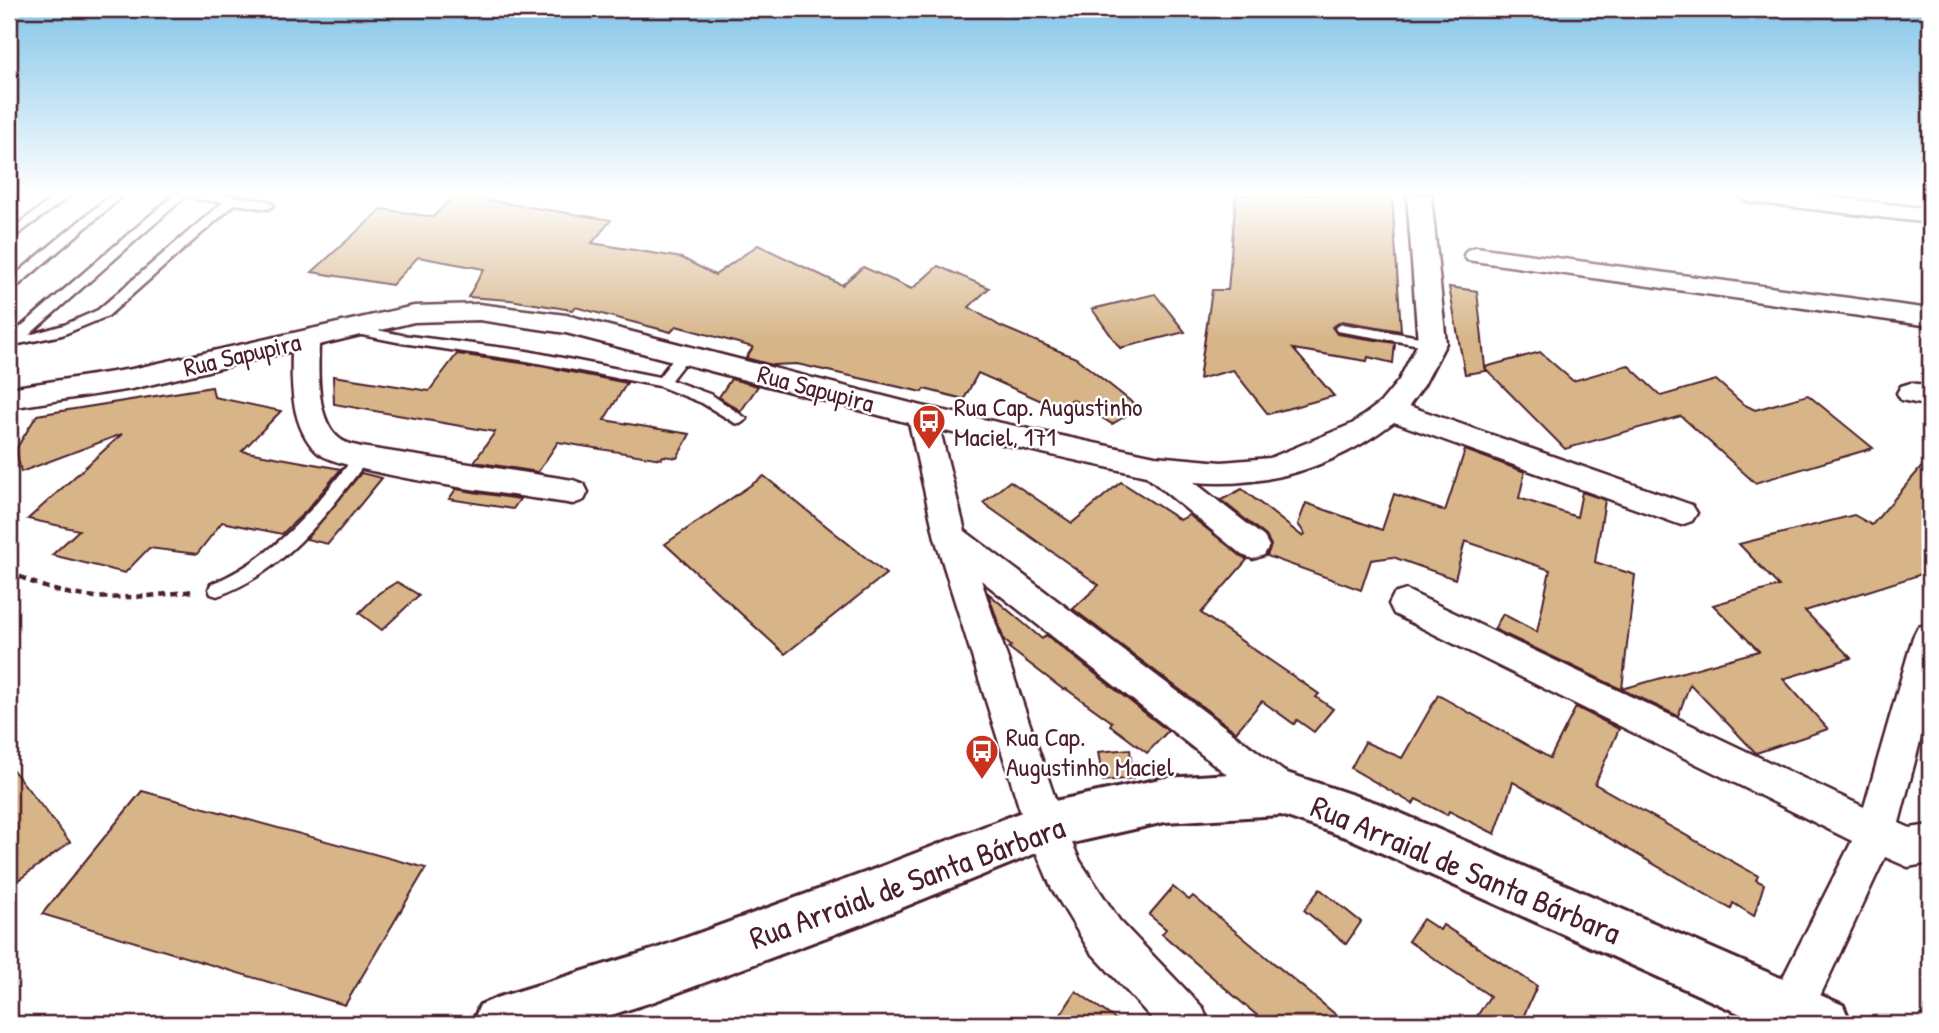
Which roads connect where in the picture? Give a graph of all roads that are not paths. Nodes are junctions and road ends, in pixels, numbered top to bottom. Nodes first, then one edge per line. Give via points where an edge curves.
1 (60, 243) edge
2 (125, 243) edge
3 (183, 243) edge
4 (1423, 243) edge
5 (1476, 255) dead end
6 (9, 286) edge
7 (1930, 318) edge
8 (346, 328) junction
9 (1342, 328) dead end
10 (306, 338) junction
11 (10, 342) edge
12 (1432, 343) junction
13 (685, 353) junction
14 (662, 382) junction
15 (9, 398) edge
16 (1390, 410) junction
17 (922, 416) junction
18 (740, 419) dead end
19 (361, 458) junction
20 (1155, 467) junction
21 (573, 492) dead end
22 (1681, 513) dead end
23 (951, 538) junction
24 (1253, 545) dead end
25 (217, 589) road end
26 (1406, 604) dead end
27 (1930, 637) edge
28 (1281, 793) junction
29 (1045, 826) junction
30 (1877, 832) junction
31 (1930, 844) edge
32 (1807, 1016) edge
33 (499, 1024) edge
34 (1187, 1024) edge

1 - 6 lane
2 - 11 lane
3 - 11 lane via 103,313 51,335
4 - 12 street
5 - 7 street
8 - 10 street, Rua Sapupira
8 - 13 street, Rua Sapupira via 414,314 479,312 566,324
8 - 14 lane
9 - 12 lane
10 - 15 street, Rua Sapupira via 132,379
10 - 19 street via 304,370 316,429 330,447
12 - 16 street, Rua Sapupira via 1410,385
13 - 14 lane
13 - 17 street, Rua Sapupira
14 - 18 lane via 708,399
16 - 20 street, Rua Sapupira via 1362,431 1272,469 1222,473
16 - 22 street
17 - 20 street, Rua Sapupira
17 - 23 street
19 - 21 street
19 - 25 lane via 278,552 240,581
20 - 24 street
23 - 28 street
23 - 29 street
26 - 30 street
27 - 30 street
28 - 29 street, Rua Arraial de Santa Bárbara via 1165,800
28 - 32 street, Rua Arraial de Santa Bárbara via 1360,819
29 - 33 street, Rua Arraial de Santa Bárbara via 655,975
29 - 34 street via 1066,875 1104,935
30 - 31 street via 1908,848
30 - 32 street

